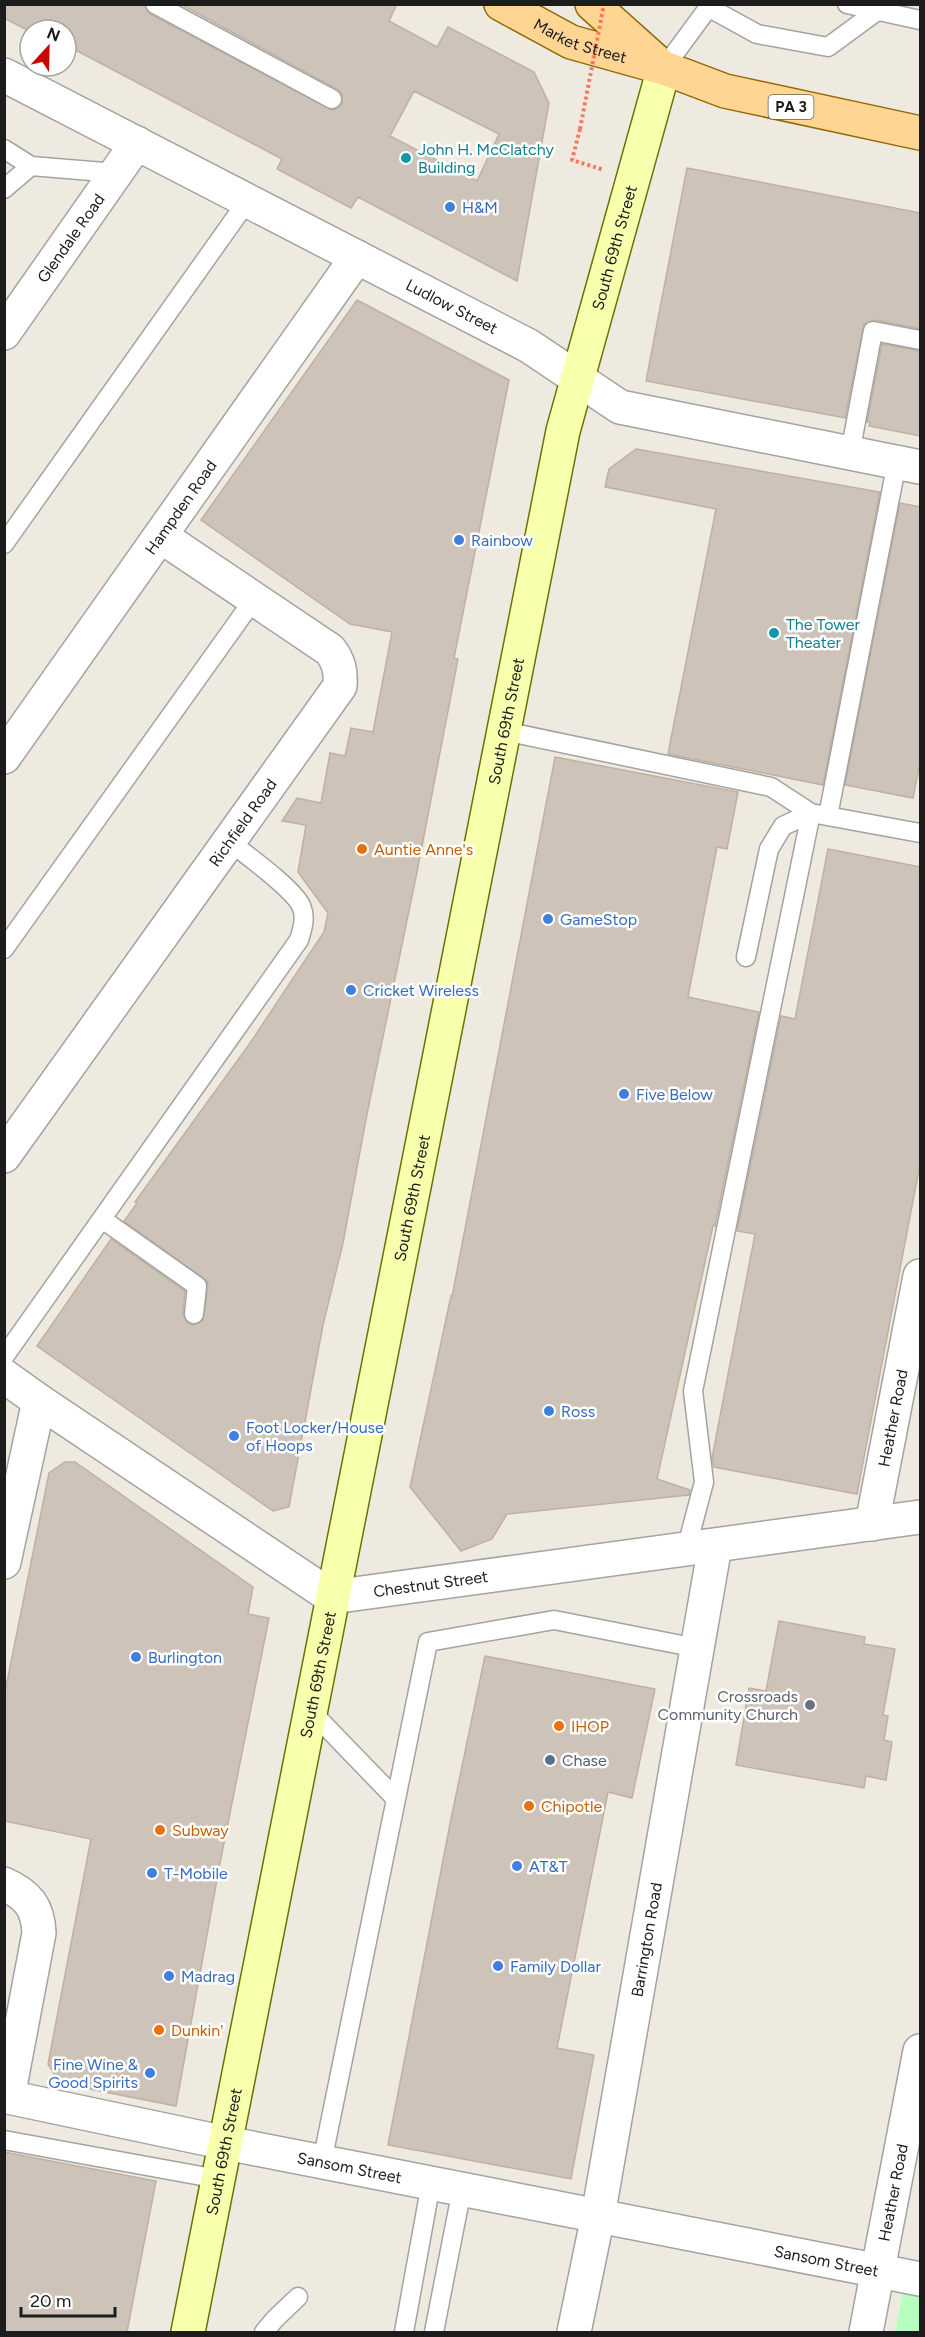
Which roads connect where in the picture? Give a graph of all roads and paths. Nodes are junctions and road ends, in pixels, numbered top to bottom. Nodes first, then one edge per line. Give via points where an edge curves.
1 (155, 4) edge
2 (501, 4) edge
3 (592, 4) edge
4 (604, 4) edge
5 (847, 4) edge
6 (710, 6) edge
7 (877, 11) junction
8 (921, 20) edge
9 (664, 68) junction
10 (6, 78) edge
11 (332, 99) dead end
12 (921, 133) edge
13 (137, 143) junction
14 (4, 149) edge
15 (573, 160) dead end
16 (31, 166) junction
17 (116, 173) junction
18 (4, 189) edge
19 (248, 200) junction
20 (357, 257) junction
21 (4, 333) edge
22 (921, 340) edge
23 (578, 379) junction
24 (850, 453) junction
25 (909, 464) edge
26 (162, 537) junction
27 (4, 544) edge
28 (254, 599) junction
29 (504, 731) junction
30 (4, 757) edge
31 (819, 815) junction
32 (921, 833) edge
33 (229, 841) junction
34 (4, 949) edge
35 (746, 957) dead end
36 (4, 1156) edge
37 (102, 1219) junction
38 (921, 1276) edge
39 (194, 1314) dead end
40 (4, 1357) edge
41 (4, 1376) edge
42 (39, 1401) junction
43 (921, 1517) edge
44 (872, 1524) junction
45 (700, 1548) junction
46 (4, 1562) edge
47 (332, 1597) junction
48 (697, 1648) junction
49 (309, 1709) junction
50 (396, 1799) junction
51 (4, 1884) edge
52 (921, 2050) edge
53 (4, 2140) edge
54 (226, 2143) junction
55 (322, 2162) junction
56 (218, 2179) junction
57 (446, 2186) junction
58 (598, 2216) junction
59 (879, 2271) junction
60 (921, 2279) edge
61 (298, 2297) dead end
62 (188, 2332) edge
63 (264, 2332) edge
64 (404, 2332) edge
65 (434, 2332) edge
66 (574, 2332) edge
67 (866, 2332) edge

1 - 11 lane
2 - 9 main road, Market Street / PA 3 via 571,42
3 - 9 main road, Market Street / PA 3
4 - 15 path, bridge
5 - 7 lane
6 - 7 lane via 758,34 828,47
6 - 9 lane
7 - 8 lane
9 - 12 main road, Market Street / PA 3 via 747,97
9 - 23 main road, South 69th Street
10 - 13 street, Ludlow Street
13 - 17 street, Glendale Road
13 - 19 street, Ludlow Street
14 - 16 lane
16 - 17 lane
16 - 18 lane
17 - 21 street, Glendale Road
19 - 20 street, Ludlow Street
19 - 27 lane
20 - 23 street, Ludlow Street via 529,346
20 - 26 street, Hampden Road
22 - 24 lane via 873,331
23 - 24 street, Ludlow Street via 620,407
23 - 29 main road, South 69th Street via 563,431
24 - 25 street, Ludlow Street
25 - 31 lane
26 - 28 street, Richfield Road
26 - 30 street, Hampden Road
28 - 33 street, Richfield Road via 330,650 341,671 340,686
28 - 34 lane
29 - 31 lane via 771,787
29 - 47 main road, South 69th Street
31 - 32 lane
31 - 35 lane via 783,826 769,849
31 - 45 lane via 693,1391 704,1482
33 - 36 street, Richfield Road
33 - 37 lane via 294,895 303,909 299,940
37 - 39 lane via 197,1286
37 - 40 lane
38 - 44 street, Heather Road
41 - 42 street
42 - 46 street
42 - 47 street
43 - 44 street, Chestnut Street
44 - 45 street, Chestnut Street
45 - 47 street, Chestnut Street
45 - 48 street, Barrington Road
47 - 49 main road, South 69th Street
48 - 50 lane via 554,1620 428,1642
48 - 58 street, Barrington Road
49 - 50 lane
49 - 54 main road, South 69th Street
50 - 55 lane
51 - 54 street, Sansom Street via 23,1894 33,1906 39,1933 8,2097
52 - 59 street, Heather Road
53 - 56 lane
54 - 55 street, Sansom Street
54 - 56 main road, South 69th Street
55 - 57 street, Sansom Street
56 - 62 main road, South 69th Street
57 - 58 street, Sansom Street
57 - 64 lane
57 - 65 lane
58 - 59 street, Sansom Street
58 - 66 street, Barrington Road
59 - 60 street, Sansom Street
59 - 67 street, Heather Road
61 - 63 lane

